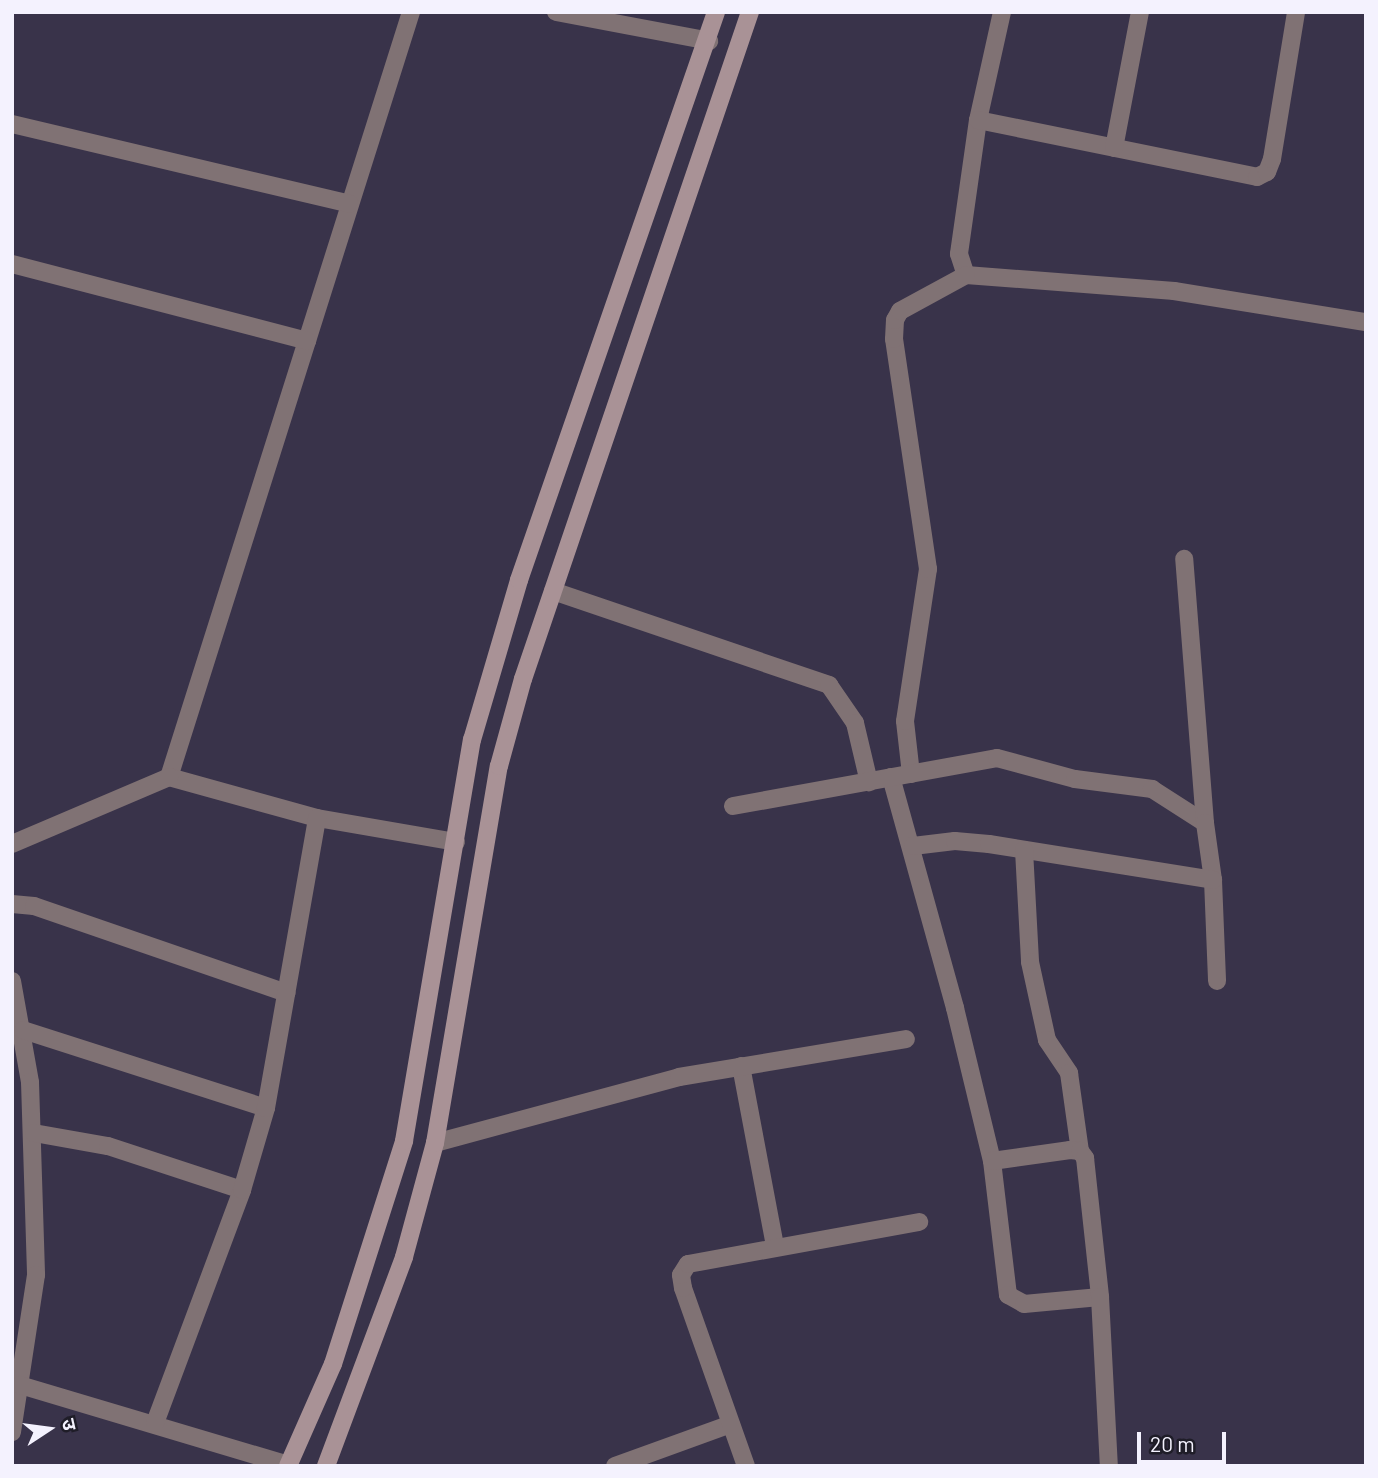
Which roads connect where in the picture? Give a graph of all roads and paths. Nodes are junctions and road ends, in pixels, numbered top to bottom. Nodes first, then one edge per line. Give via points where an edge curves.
1 (411, 12) edge
2 (556, 12) edge
3 (716, 12) edge
4 (750, 12) edge
5 (1002, 12) edge
6 (1140, 12) edge
7 (1296, 12) edge
8 (709, 41) junction
9 (978, 120) junction
10 (12, 124) edge
11 (1114, 148) junction
12 (350, 204) junction
13 (12, 264) edge
14 (966, 275) junction
15 (1366, 322) edge
16 (307, 341) junction
17 (1184, 559) dead end
18 (553, 591) junction
19 (911, 774) junction
20 (169, 777) junction
21 (891, 777) junction
22 (869, 782) junction
23 (733, 806) dead end
24 (317, 818) junction
25 (1205, 823) junction
26 (456, 842) junction
27 (12, 844) edge
28 (912, 846) junction
29 (1024, 850) junction
30 (1213, 880) junction
31 (12, 904) edge
32 (12, 981) edge
33 (1217, 981) dead end
34 (286, 993) junction
35 (23, 1030) junction
36 (906, 1039) dead end
37 (741, 1066) junction
38 (266, 1108) junction
39 (34, 1133) junction
40 (435, 1143) junction
41 (1080, 1152) junction
42 (992, 1161) junction
43 (243, 1190) junction
44 (919, 1222) dead end
45 (775, 1246) junction
46 (1100, 1297) junction
47 (20, 1385) junction
48 (155, 1423) junction
49 (731, 1424) junction
50 (12, 1432) edge
51 (288, 1465) edge
52 (326, 1466) edge
53 (615, 1466) edge
54 (746, 1466) edge
55 (1109, 1466) edge

1 - 12 street
2 - 8 street
3 - 8 main road
4 - 18 main road
5 - 9 street
6 - 11 street
7 - 11 street via 1267,172 1257,177
8 - 26 main road via 519,580 472,740
9 - 11 street
9 - 14 street via 959,254
10 - 12 street
12 - 16 street
13 - 16 street
14 - 15 street via 1174,291
14 - 19 street via 900,311 895,320 928,569 905,722
16 - 20 street
17 - 25 street
18 - 22 street via 829,685 855,723
18 - 40 main road via 499,766
19 - 21 street
19 - 25 street via 997,758 1075,779 1152,789
20 - 24 street
20 - 27 street
21 - 22 street
21 - 28 street
22 - 23 street
24 - 26 street
24 - 34 street
25 - 30 street
26 - 51 main road via 404,1141 333,1364
28 - 29 street via 955,841
28 - 42 street
29 - 30 street
29 - 41 street via 1030,962 1047,1040 1069,1073
30 - 33 street
31 - 34 street via 34,906
32 - 35 street
34 - 38 street
35 - 38 street
35 - 39 street
36 - 37 street
37 - 40 street via 617,1091
37 - 45 street
38 - 43 street
39 - 43 street via 108,1146
39 - 47 street via 36,1275
40 - 52 main road via 404,1257
41 - 42 street
41 - 46 street via 1088,1169
42 - 46 street via 1007,1288 1014,1302
43 - 48 street
44 - 45 street
45 - 49 street via 702,1258 688,1264 681,1275
46 - 55 street
47 - 48 street
47 - 50 street
48 - 51 street
49 - 53 street
49 - 54 street

